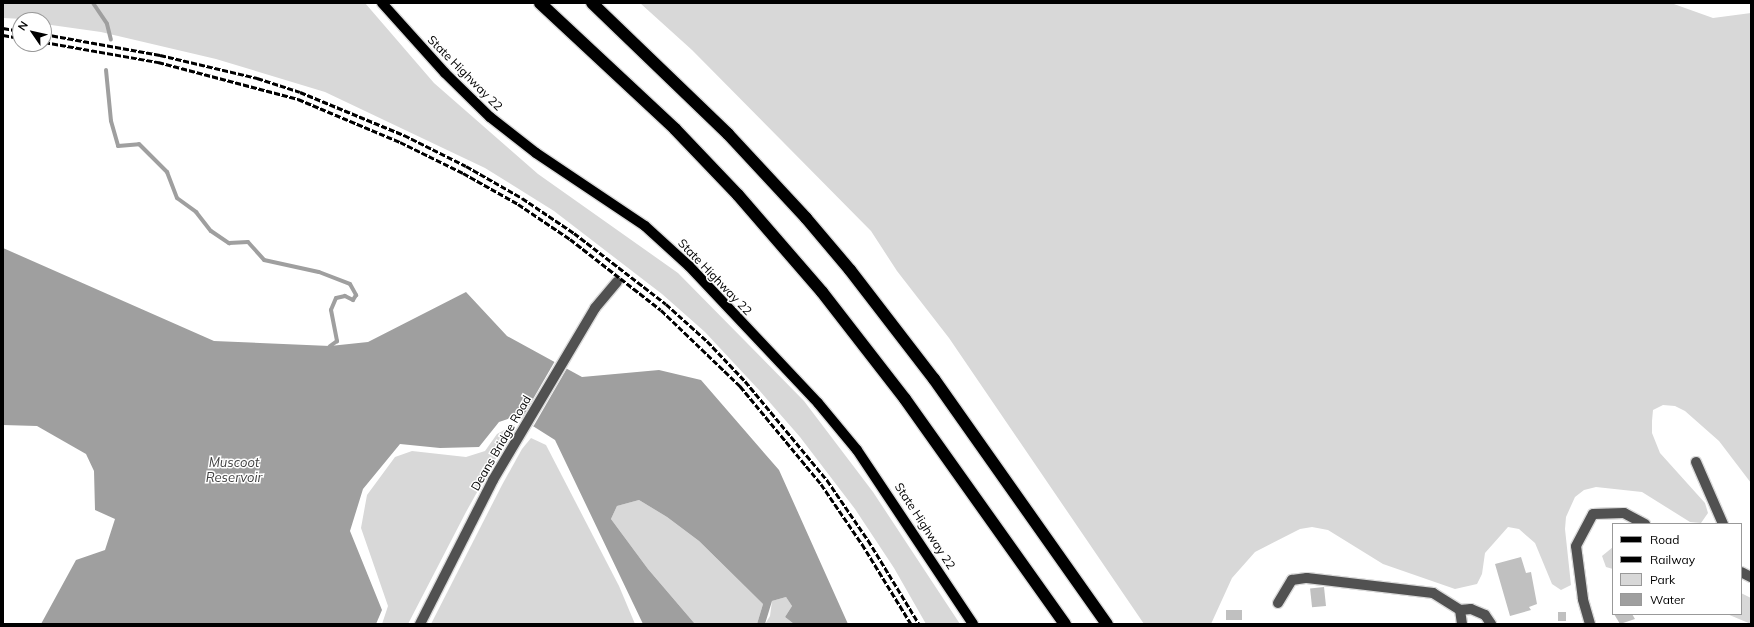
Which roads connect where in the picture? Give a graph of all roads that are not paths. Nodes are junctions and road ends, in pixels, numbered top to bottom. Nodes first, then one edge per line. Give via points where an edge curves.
1 (382, 3) edge
2 (540, 3) edge
3 (592, 3) edge
4 (617, 282) dead end
5 (1696, 462) dead end
6 (1643, 523) edge
7 (1723, 523) edge
8 (1278, 603) dead end
9 (1460, 610) junction
10 (420, 624) edge
11 (973, 624) edge
12 (1065, 624) edge
13 (1107, 624) edge
14 (1462, 624) edge
15 (1491, 624) edge
16 (1590, 624) edge

1 - 11 main road, State Highway 22 via 445,73 490,117 536,154 645,226 689,266 818,403 857,450
2 - 12 highway via 675,129 738,195 822,292 905,399
3 - 13 highway via 728,134 846,265 939,385
4 - 10 street, Deans Bridge Road via 595,308 527,422 470,522
5 - 7 street
6 - 16 street via 1624,513 1593,514 1576,546 1582,599
8 - 9 street via 1292,580 1307,578 1432,593
9 - 14 street
9 - 15 street via 1471,609 1485,615

